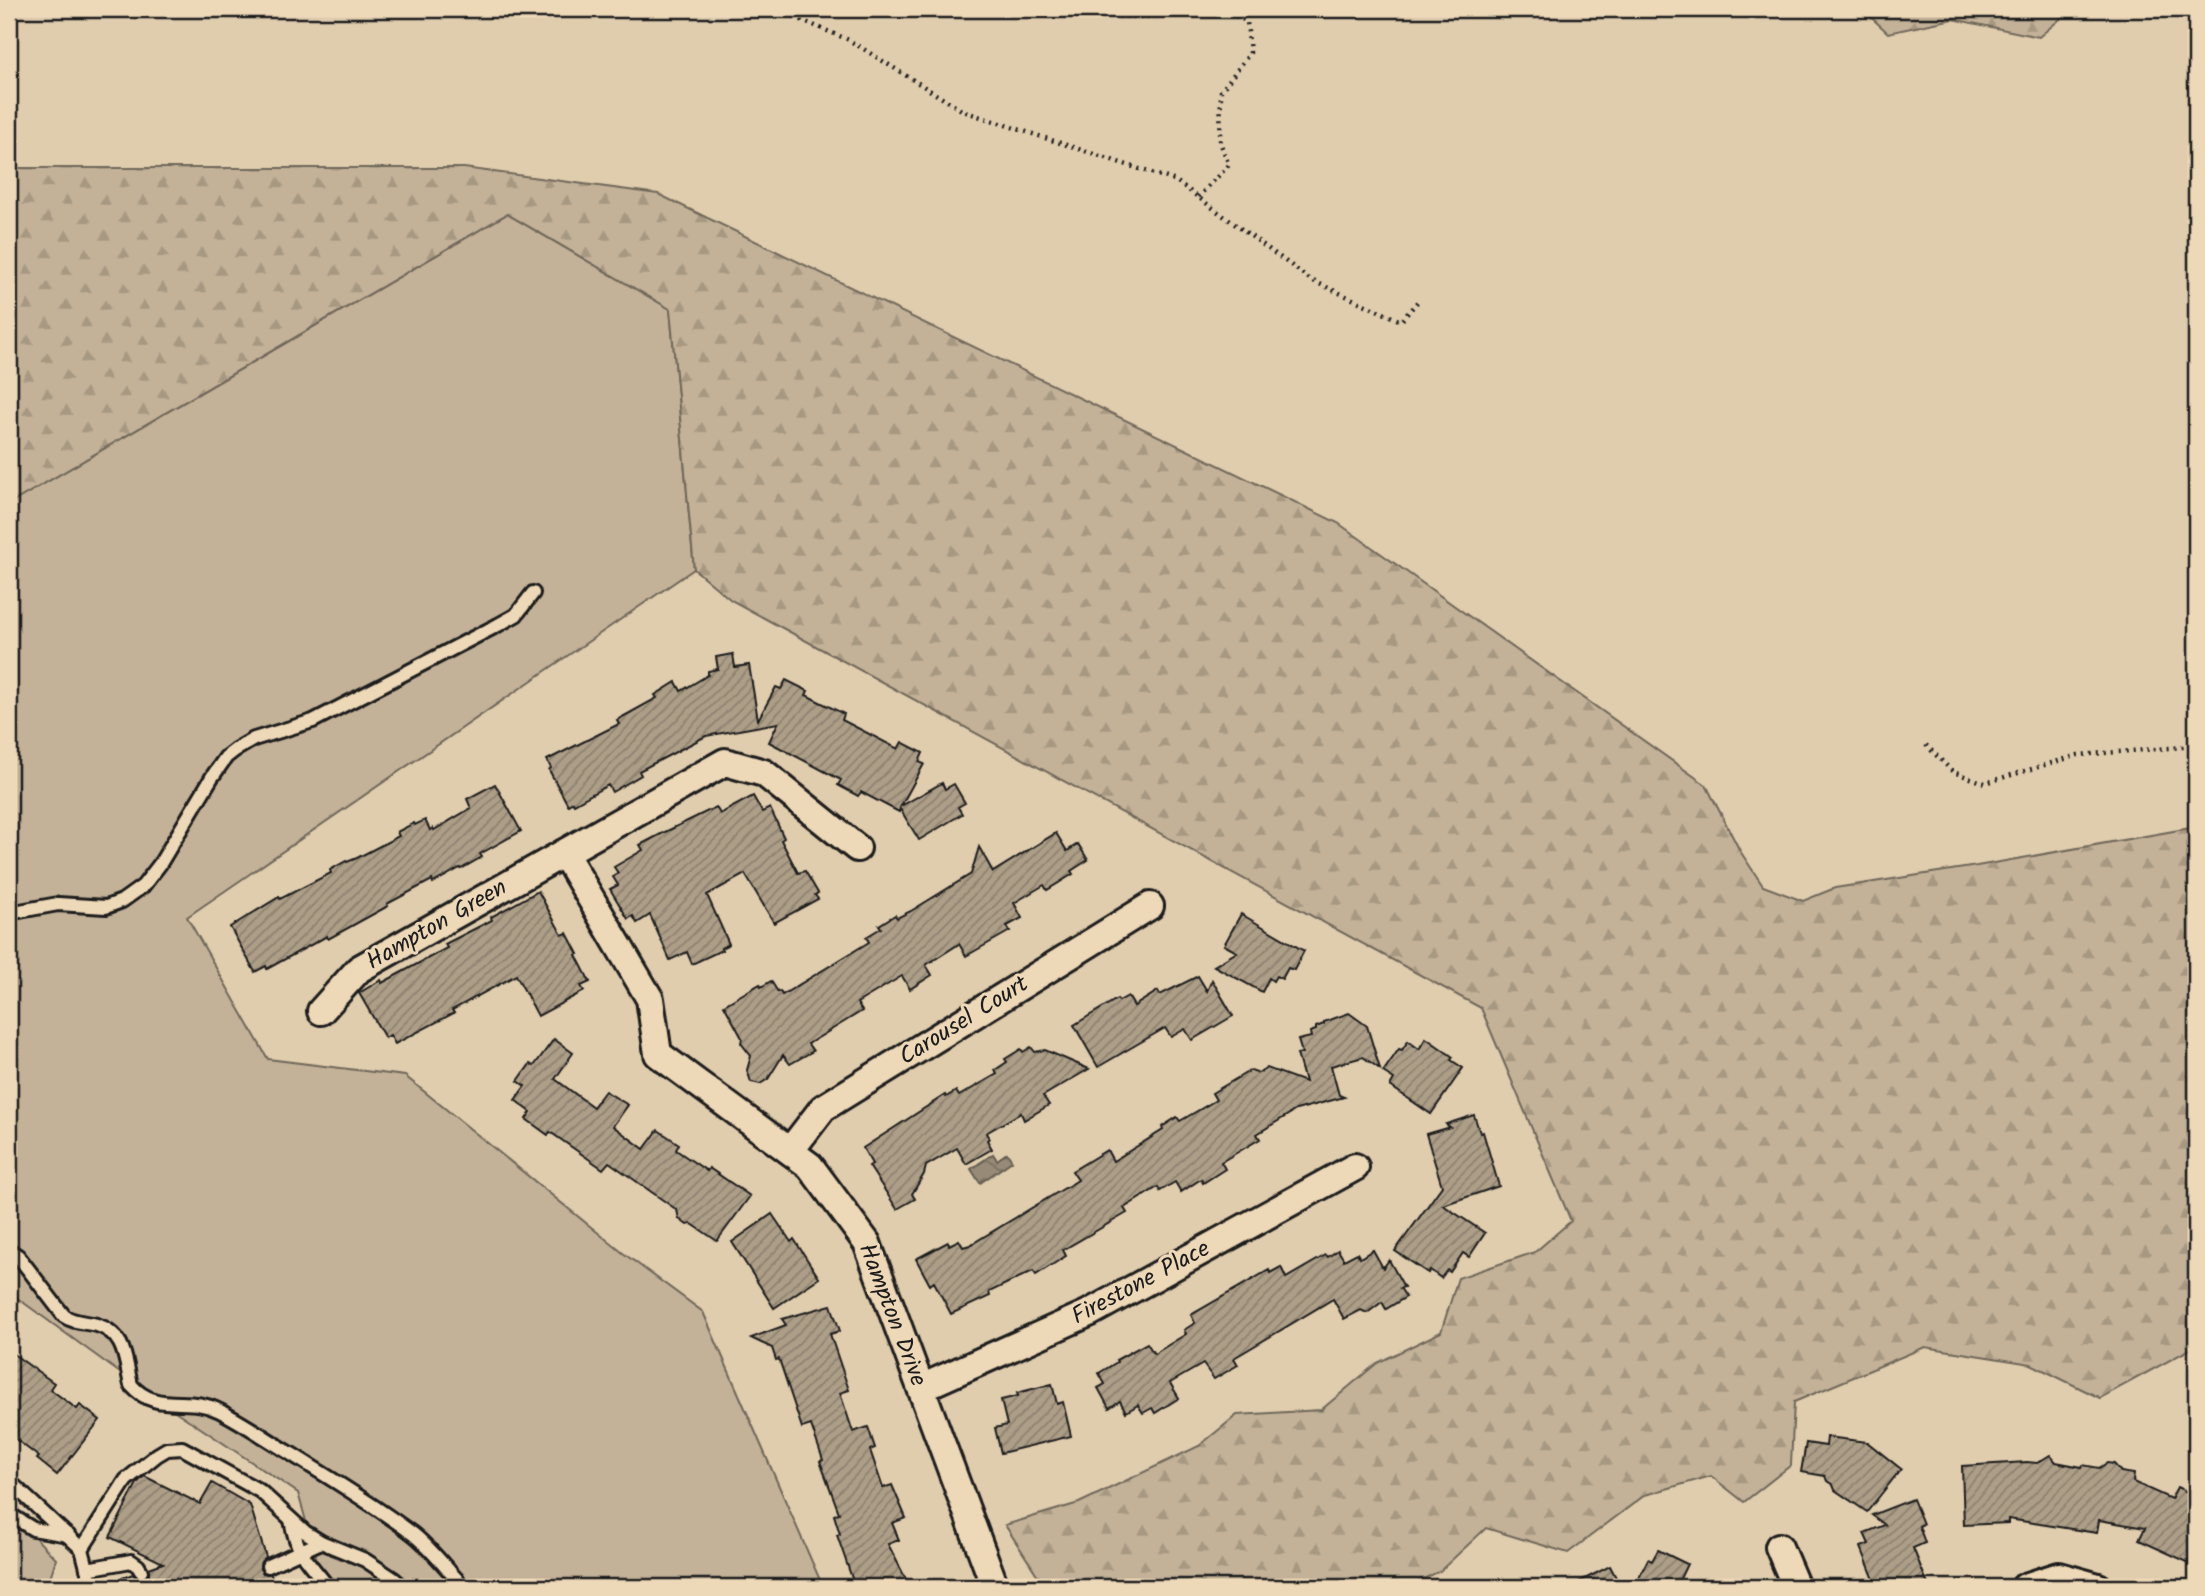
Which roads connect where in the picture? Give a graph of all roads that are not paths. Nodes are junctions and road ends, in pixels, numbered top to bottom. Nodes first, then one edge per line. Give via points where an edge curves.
1 (533, 593) dead end
2 (858, 848) dead end
3 (564, 853) junction
4 (1150, 906) dead end
5 (9, 913) edge
6 (321, 1011) dead end
7 (790, 1151) junction
8 (1355, 1167) dead end
9 (9, 1250) edge
10 (921, 1388) junction
11 (9, 1480) edge
12 (9, 1514) edge
13 (291, 1519) junction
14 (68, 1535) junction
15 (321, 1542) junction
16 (1779, 1547) dead end
17 (82, 1549) junction
18 (300, 1550) junction
19 (268, 1566) dead end
20 (87, 1569) junction
21 (141, 1572) dead end
22 (92, 1587) edge
23 (328, 1587) edge
24 (403, 1587) edge
25 (464, 1587) edge
26 (995, 1587) edge
27 (1796, 1587) edge
28 (2025, 1587) edge
29 (2098, 1587) edge

1 - 5 lane via 516,615 498,625 313,721 254,739 235,750 193,806 160,863 132,895 106,907 58,904
2 - 3 street, Hampton Green via 764,773 725,762
3 - 6 street, Hampton Green via 359,968
3 - 7 street, Hampton Drive via 650,999 658,1054
4 - 7 street, Carousel Court via 823,1108
7 - 10 street, Hampton Drive via 810,1166 867,1243
8 - 10 street, Firestone Place via 1089,1312
9 - 25 lane via 64,1316 97,1325 121,1342 136,1391 157,1403 209,1406 317,1469 414,1534
10 - 26 street, Hampton Drive
11 - 14 lane
12 - 14 lane via 33,1529
13 - 15 lane
13 - 17 lane via 252,1486 175,1448 157,1455 126,1480
13 - 18 lane
14 - 17 lane
15 - 18 lane
15 - 24 lane via 365,1560
16 - 27 street
17 - 20 lane
18 - 19 lane
18 - 23 lane
20 - 21 lane via 131,1561
20 - 22 lane
28 - 29 street via 2059,1576

